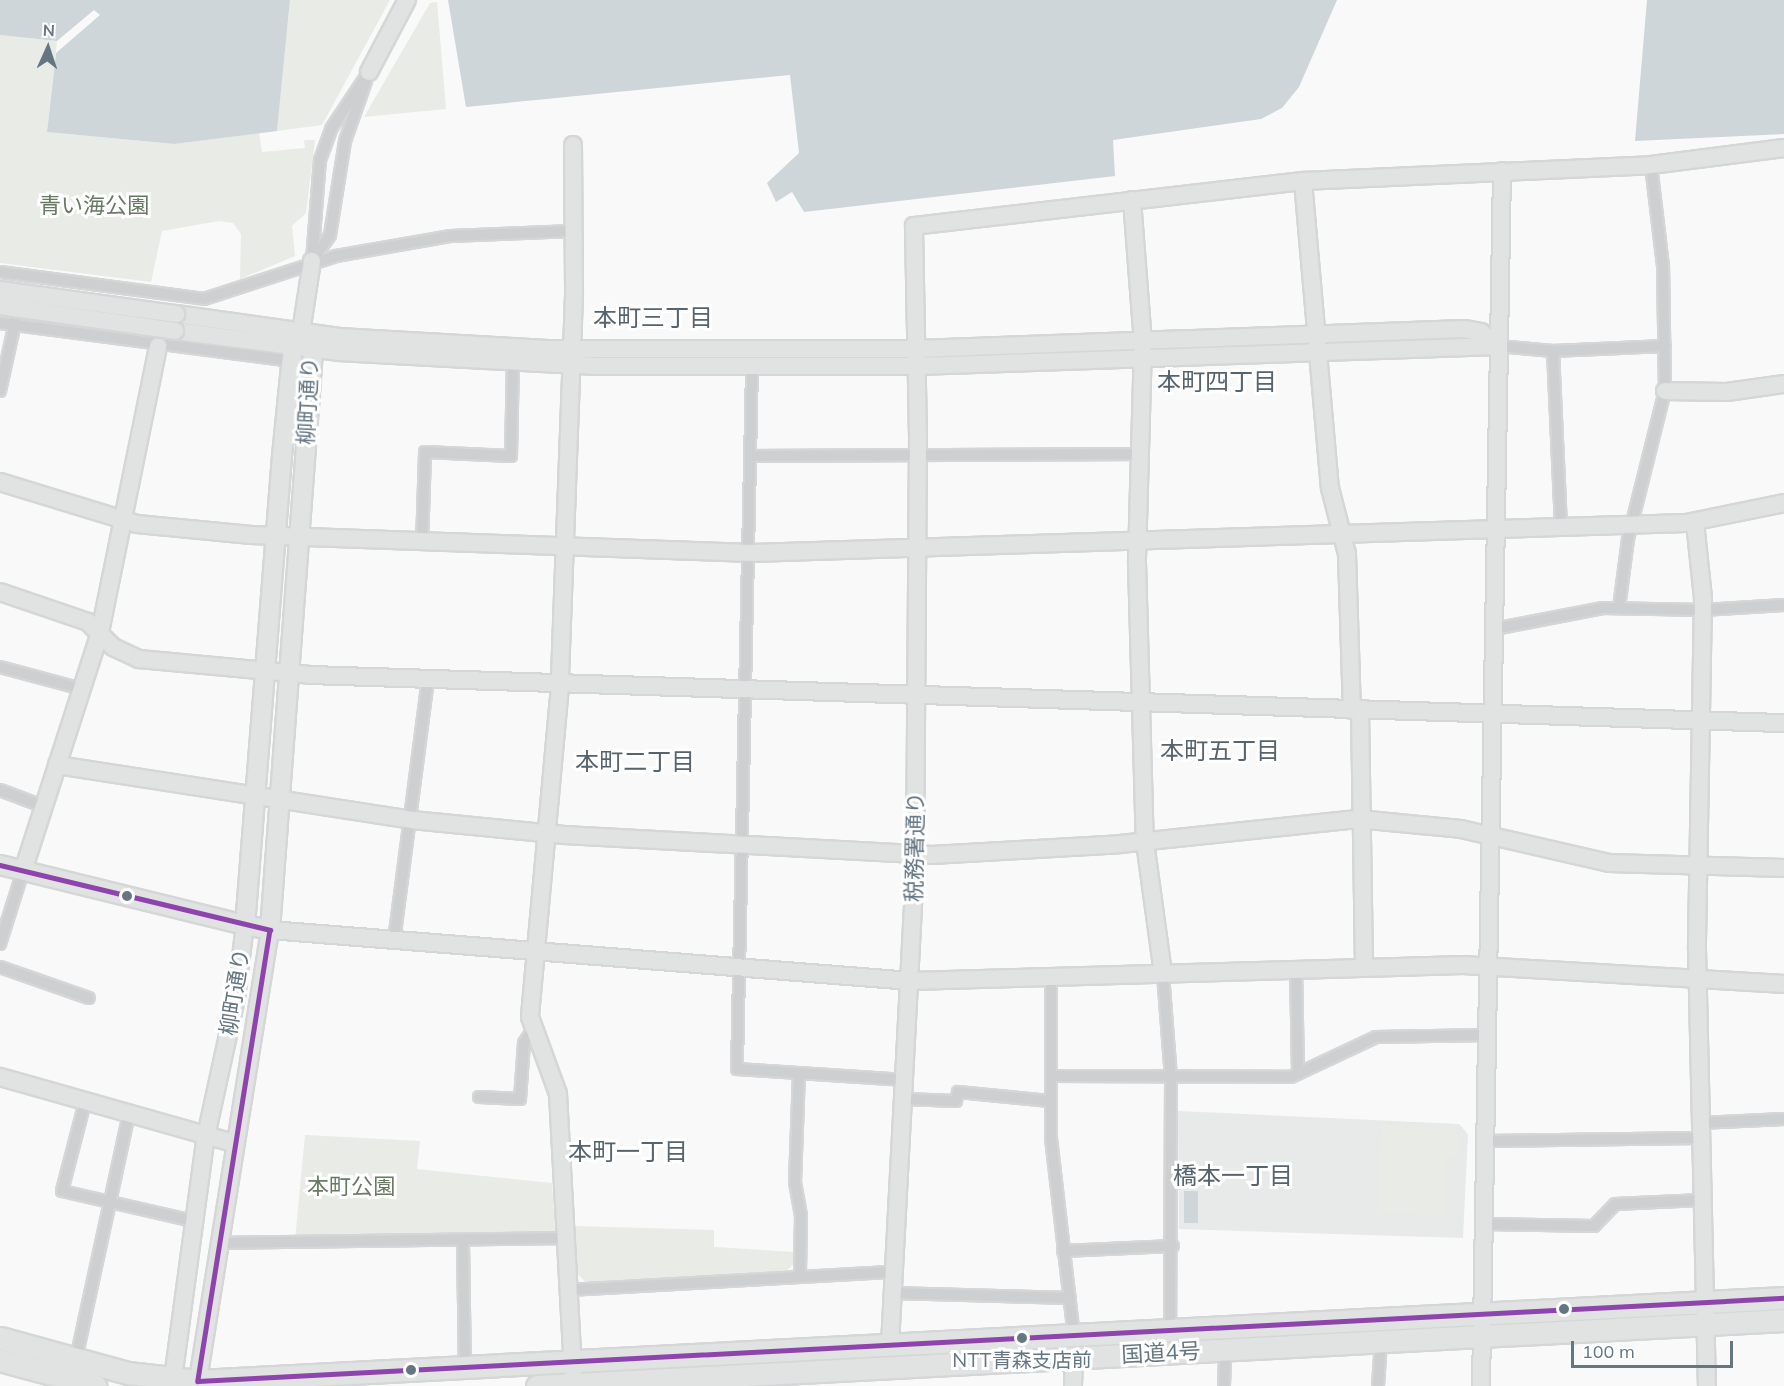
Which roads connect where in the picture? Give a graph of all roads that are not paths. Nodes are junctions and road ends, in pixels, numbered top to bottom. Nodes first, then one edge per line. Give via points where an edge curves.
1 (407, 0) edge
2 (369, 72) junction
3 (573, 145) dead end
4 (1784, 148) edge
5 (1650, 165) junction
6 (1502, 171) junction
7 (1303, 182) junction
8 (1132, 200) junction
9 (573, 231) junction
10 (313, 260) junction
11 (0, 272) edge
12 (24, 276) junction
13 (0, 290) edge
14 (0, 306) edge
15 (175, 322) junction
16 (0, 323) edge
17 (15, 325) junction
18 (1319, 334) junction
19 (158, 346) junction
20 (295, 346) junction
21 (1498, 346) junction
22 (1665, 346) junction
23 (313, 349) junction
24 (1143, 351) junction
25 (1321, 351) junction
26 (1552, 351) junction
27 (572, 357) junction
28 (918, 357) junction
29 (513, 364) junction
30 (752, 368) junction
31 (1784, 384) edge
32 (0, 391) edge
33 (1665, 392) junction
34 (1142, 454) junction
35 (752, 456) junction
36 (918, 456) junction
37 (0, 482) edge
38 (1784, 503) edge
39 (122, 520) junction
40 (1635, 522) junction
41 (1695, 522) junction
42 (1561, 524) junction
43 (1496, 525) junction
44 (1340, 531) junction
45 (274, 537) junction
46 (297, 539) junction
47 (1139, 542) junction
48 (422, 544) junction
49 (918, 548) junction
50 (566, 549) junction
51 (752, 553) junction
52 (0, 592) edge
53 (1784, 605) edge
54 (1619, 608) junction
55 (1703, 610) junction
56 (1494, 629) junction
57 (100, 632) junction
58 (0, 667) edge
59 (264, 671) junction
60 (287, 673) junction
61 (428, 680) junction
62 (560, 686) junction
63 (82, 689) junction
64 (748, 693) junction
65 (918, 698) junction
66 (1140, 703) junction
67 (1356, 710) junction
68 (1492, 715) junction
69 (1700, 722) junction
70 (1784, 723) edge
71 (57, 765) junction
72 (0, 790) edge
73 (254, 795) junction
74 (278, 799) junction
75 (45, 807) junction
76 (1358, 819) junction
77 (412, 820) junction
78 (550, 834) junction
79 (1490, 834) junction
80 (1145, 842) junction
81 (741, 845) junction
82 (915, 855) junction
83 (0, 865) edge
84 (1699, 867) junction
85 (1784, 868) edge
86 (23, 871) junction
87 (244, 925) junction
88 (270, 930) junction
89 (394, 941) junction
90 (0, 942) edge
91 (537, 954) junction
92 (1364, 966) junction
93 (1491, 966) junction
94 (0, 967) edge
95 (1296, 968) junction
96 (738, 969) junction
97 (1163, 974) junction
98 (1698, 979) junction
99 (1051, 980) junction
100 (911, 981) junction
101 (1784, 984) edge
102 (89, 998) dead end
103 (532, 1031) junction
104 (1488, 1035) junction
105 (1298, 1069) junction
106 (799, 1073) junction
107 (1051, 1076) junction
108 (0, 1077) edge
109 (1171, 1077) junction
110 (906, 1080) junction
111 (479, 1097) dead end
112 (905, 1099) junction
113 (1050, 1101) junction
114 (85, 1102) junction
115 (129, 1114) junction
116 (1784, 1119) edge
117 (1700, 1130) junction
118 (206, 1136) junction
119 (1487, 1141) junction
120 (233, 1143) junction
121 (1702, 1200) junction
122 (111, 1203) junction
123 (193, 1221) junction
124 (1485, 1224) junction
125 (566, 1238) junction
126 (218, 1243) junction
127 (463, 1243) junction
128 (1173, 1246) junction
129 (1063, 1251) junction
130 (894, 1272) junction
131 (800, 1274) junction
132 (569, 1290) junction
133 (893, 1293) junction
134 (1070, 1298) junction
135 (1784, 1298) edge
136 (1704, 1303) junction
137 (1483, 1314) junction
138 (1784, 1320) edge
139 (1705, 1324) junction
140 (1170, 1331) junction
141 (1483, 1336) junction
142 (0, 1338) edge
143 (1382, 1341) junction
144 (890, 1345) junction
145 (1074, 1347) junction
146 (1225, 1349) junction
147 (76, 1359) junction
148 (0, 1360) edge
149 (573, 1363) junction
150 (465, 1368) junction
151 (889, 1376) edge
152 (742, 1380) edge
153 (172, 1383) edge
154 (197, 1384) edge
155 (574, 1385) edge
156 (96, 1386) edge
157 (537, 1386) edge
158 (1073, 1386) edge
159 (1224, 1386) edge
160 (1378, 1386) edge
161 (1481, 1386) edge
162 (1707, 1386) edge

1 - 2 street
2 - 10 street via 345,141 330,235
2 - 10 street via 331,129 320,160
3 - 9 street
4 - 5 street, 税務署通り
5 - 6 street, 税務署通り
5 - 22 street via 1662,257
6 - 7 street, 税務署通り
6 - 21 street
7 - 8 street, 税務署通り
7 - 18 street
8 - 24 street
8 - 28 street, 税務署通り via 917,224 912,231
9 - 10 street via 451,236
9 - 27 street
10 - 12 street via 204,299
10 - 20 street
11 - 12 street
12 - 17 street
13 - 15 street, bridge
14 - 15 street, bridge
15 - 20 street
16 - 17 street
17 - 19 street
17 - 32 street
18 - 21 street via 1474,329
18 - 24 street
18 - 25 street
19 - 20 street
19 - 39 street
20 - 23 main road, 柳町通り
20 - 27 street via 415,343
20 - 45 main road, 柳町通り
21 - 25 street
21 - 26 street
21 - 43 street
22 - 26 street
22 - 33 street
23 - 29 street
23 - 46 main road, 柳町通り
24 - 25 street
24 - 28 street
24 - 34 street
25 - 44 street via 1330,488
26 - 42 street
27 - 28 street
27 - 29 street
27 - 30 street
27 - 50 street
28 - 30 street
28 - 36 street, 税務署通り
29 - 48 street via 511,456 424,452
30 - 35 street
31 - 33 street via 1727,392
33 - 40 street
34 - 36 street
34 - 47 street
35 - 36 street
35 - 51 street
36 - 49 street, 税務署通り
37 - 39 street
38 - 41 street
39 - 45 street
39 - 57 street
40 - 41 street
40 - 42 street
40 - 54 street
41 - 55 street
42 - 43 street
43 - 44 street
43 - 56 street
44 - 47 street
44 - 67 street via 1347,554
45 - 46 street
45 - 59 main road, 柳町通り
46 - 48 street
46 - 60 main road, 柳町通り
47 - 49 street
47 - 66 street
48 - 50 street
49 - 51 street
49 - 65 street, 税務署通り
50 - 51 street
50 - 62 street
51 - 64 street
52 - 57 street via 88,622
53 - 55 street
54 - 55 street
54 - 56 street
55 - 69 street
56 - 68 street
57 - 59 street via 113,647 139,659
57 - 63 street
58 - 63 street
59 - 60 street
59 - 73 main road, 柳町通り
60 - 61 street
60 - 74 main road, 柳町通り
61 - 62 street
61 - 77 street
62 - 64 street
62 - 78 street
63 - 71 street
64 - 65 street
64 - 81 street
65 - 66 street
65 - 82 street, 税務署通り
66 - 67 street
66 - 80 street
67 - 68 street
67 - 76 street
68 - 69 street
68 - 79 street
69 - 70 street
69 - 84 street
71 - 73 street
71 - 75 street
72 - 75 street
73 - 74 street
73 - 87 main road, 柳町通り
74 - 77 street
74 - 88 main road, 柳町通り
75 - 86 street
76 - 79 street
76 - 80 street
76 - 92 street
77 - 78 street
77 - 89 street
78 - 81 street
78 - 91 street
79 - 84 street via 1589,861
79 - 93 street
80 - 82 street
80 - 97 street
81 - 82 street
81 - 96 street
82 - 100 street, 税務署通り
83 - 86 main road
84 - 85 street
84 - 98 street
86 - 87 main road
86 - 90 street
87 - 88 main road
87 - 118 street, 柳町通り via 236,998
88 - 89 street
88 - 120 street, 柳町通り via 264,990
89 - 91 street
91 - 96 street
91 - 103 street
92 - 93 street
92 - 95 street
93 - 98 street
93 - 104 street
94 - 102 street
95 - 97 street
95 - 105 street
96 - 100 street
96 - 106 street via 737,1069
97 - 99 street
97 - 109 street
98 - 101 street
98 - 117 street
99 - 100 street
99 - 107 street
100 - 110 street, 税務署通り
103 - 111 street via 524,1044 520,1100
103 - 125 street via 556,1077
104 - 105 street via 1376,1037
104 - 119 street
105 - 109 street via 1291,1077
106 - 110 street
106 - 131 street via 795,1182 801,1215
107 - 109 street
107 - 113 street
108 - 114 street
109 - 128 street
110 - 112 street, 税務署通り
112 - 113 street via 956,1101 958,1092
112 - 130 street, 税務署通り
113 - 129 street
114 - 115 street
114 - 122 street via 62,1191
115 - 118 street
115 - 122 street
116 - 117 street
117 - 119 street
117 - 121 street
118 - 120 street
118 - 123 street, 柳町通り
119 - 124 street
120 - 126 street, 柳町通り
121 - 124 street via 1615,1204 1594,1226
121 - 136 street
122 - 123 street
122 - 147 street
123 - 153 street, 柳町通り
124 - 137 street
125 - 127 street
125 - 132 street
126 - 127 street
126 - 154 street, 柳町通り
127 - 150 street
128 - 129 street
128 - 140 street
129 - 134 street
130 - 131 street
130 - 133 street, 税務署通り
131 - 132 street
132 - 149 street
133 - 134 street
133 - 144 street, 税務署通り
134 - 145 street
135 - 136 highway, 国道4号
136 - 137 highway, 国道4号
136 - 139 street
137 - 140 highway, 国道4号
137 - 141 street
138 - 139 highway, 国道4号
139 - 141 highway, 国道4号
139 - 162 street
140 - 145 highway, 国道4号
141 - 143 highway, 国道4号
141 - 161 street
142 - 147 highway, 国道4号
143 - 146 highway, 国道4号
143 - 160 street
144 - 145 highway, 国道4号
144 - 149 highway, 国道4号
144 - 151 highway
145 - 146 highway, 国道4号
145 - 151 highway, 国道4号
145 - 158 street
146 - 159 street
147 - 153 highway, 国道4号
148 - 156 highway
149 - 150 highway, 国道4号
149 - 155 street
150 - 154 highway, 国道4号
151 - 152 highway, 国道4号
152 - 155 highway, 国道4号
153 - 154 highway, 国道4号
155 - 157 highway, 国道4号

